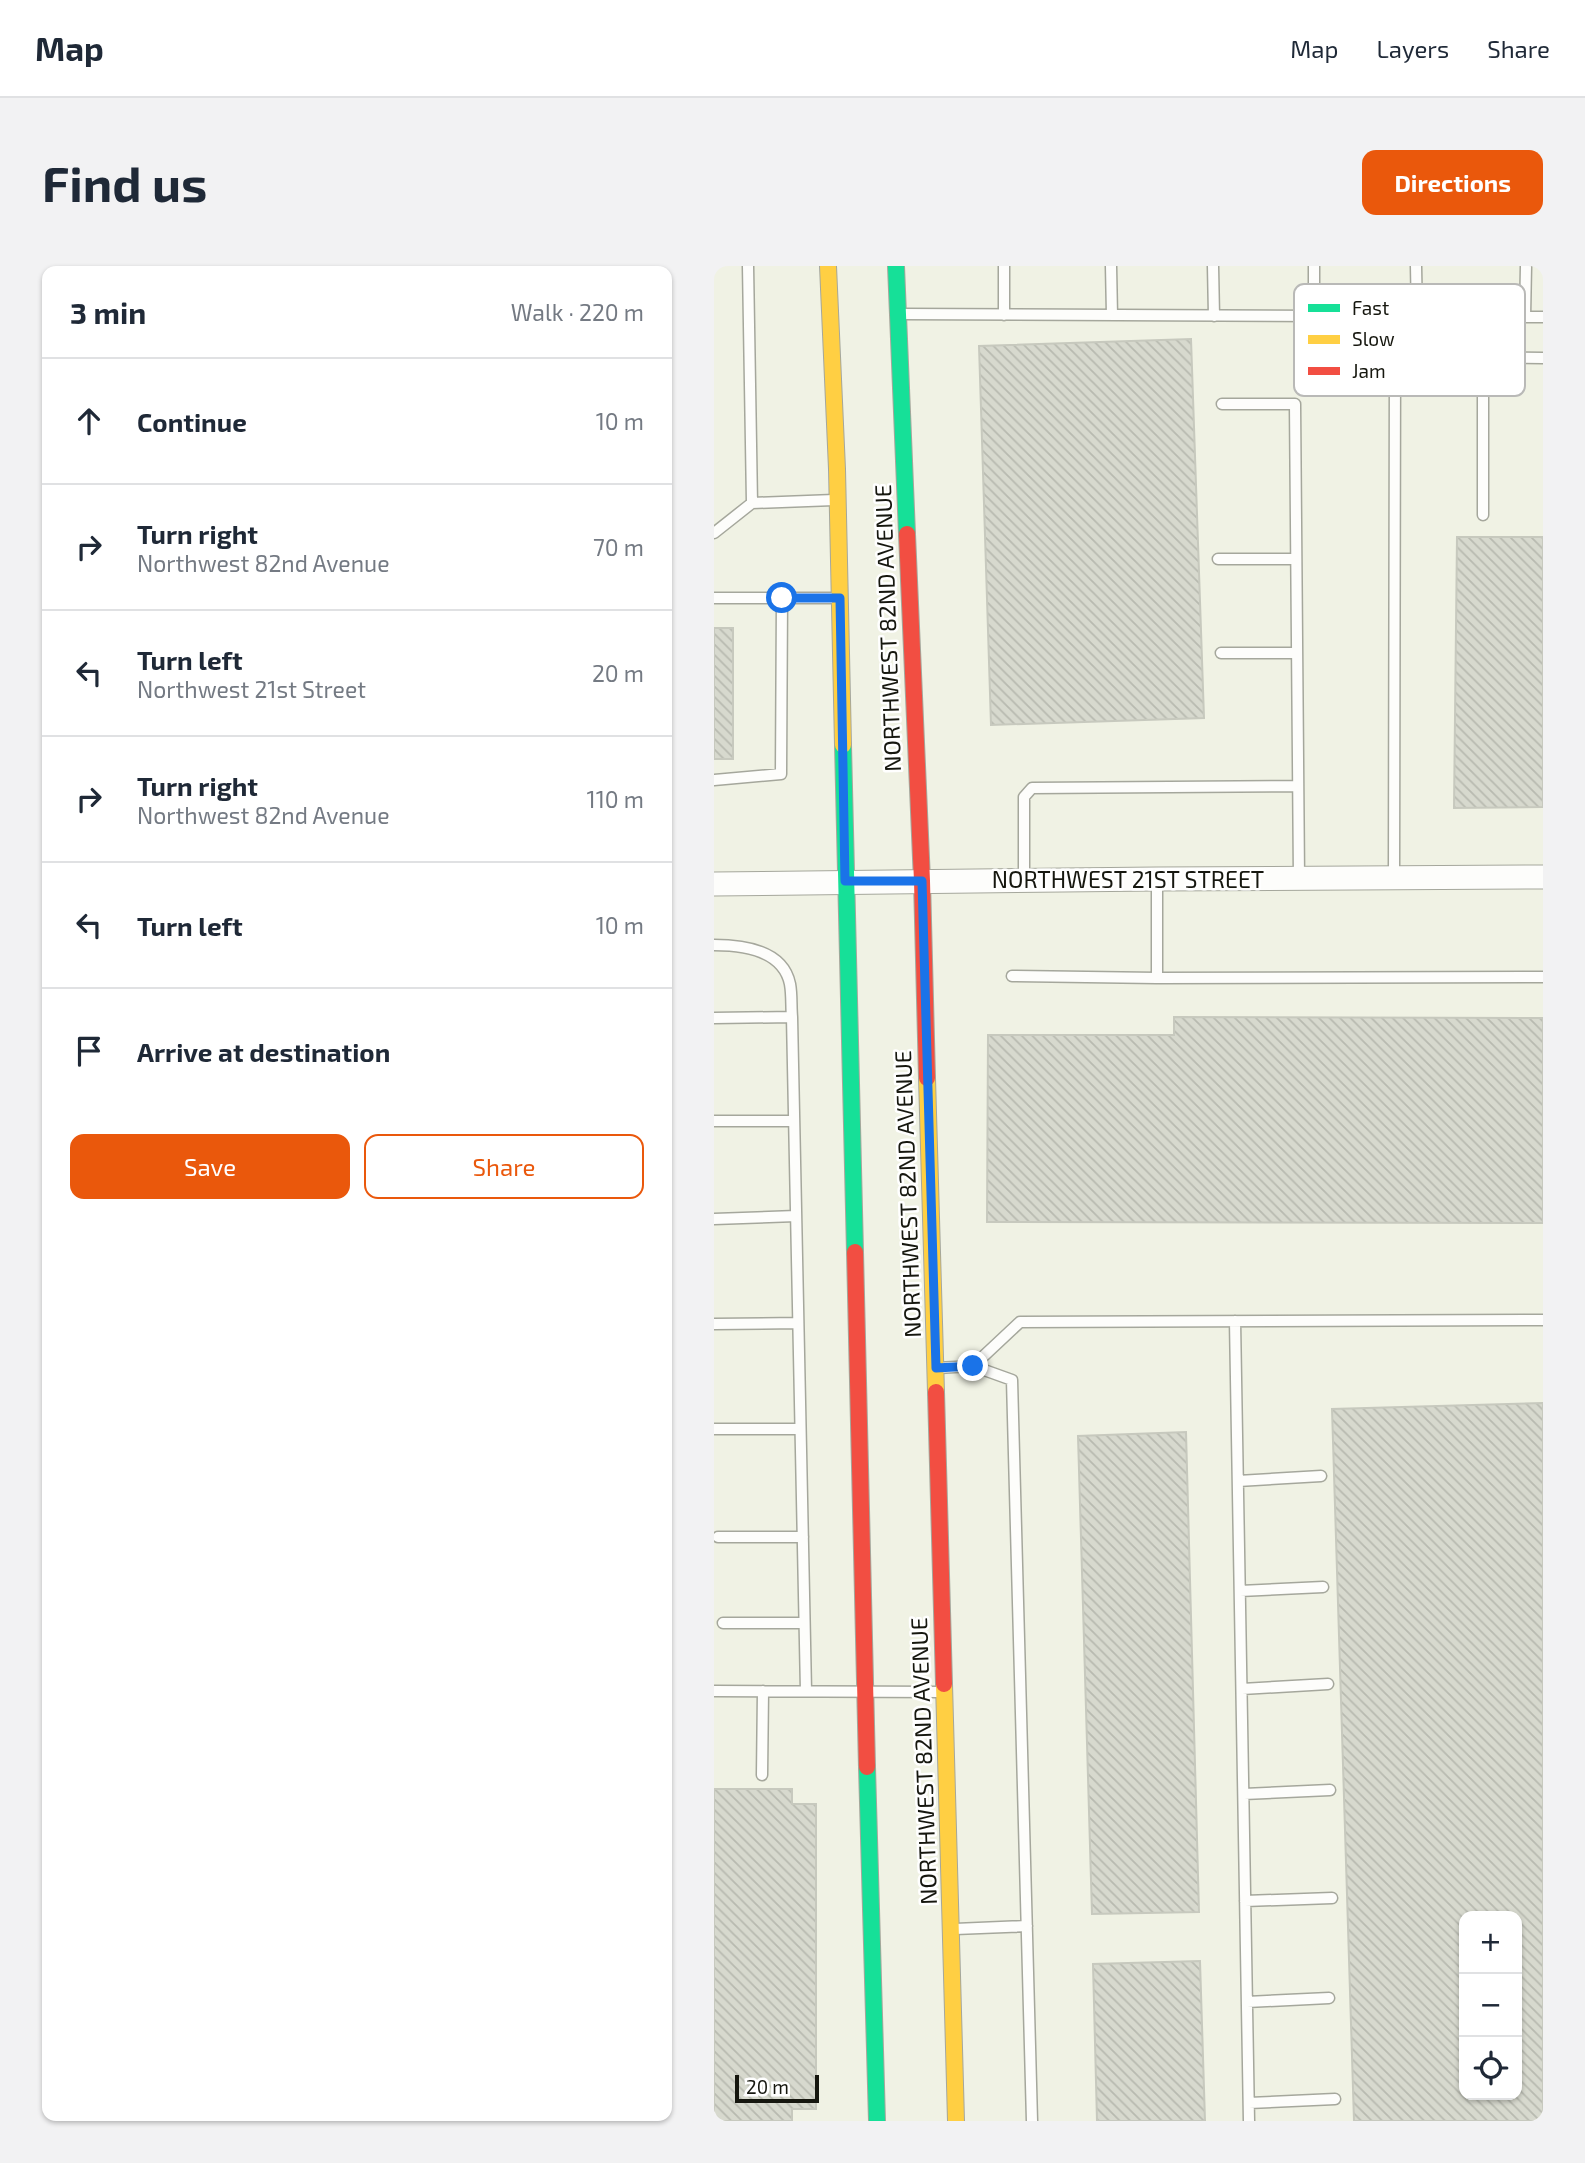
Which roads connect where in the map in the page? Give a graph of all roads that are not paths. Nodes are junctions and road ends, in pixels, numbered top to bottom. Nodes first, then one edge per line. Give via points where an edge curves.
1 (748, 266) edge
2 (828, 266) edge
3 (897, 266) edge
4 (1004, 266) edge
5 (1111, 266) edge
6 (1213, 266) edge
7 (1314, 266) edge
8 (1416, 266) edge
9 (1525, 266) edge
10 (1314, 284) edge
11 (1416, 284) edge
12 (898, 314) junction
13 (1004, 315) junction
14 (1111, 315) junction
15 (1214, 316) junction
16 (1294, 316) edge
17 (1525, 317) joint
18 (1543, 317) edge
19 (1525, 358) edge
20 (1543, 358) edge
21 (1395, 396) edge
22 (1483, 396) edge
23 (1222, 404) dead end
24 (837, 500) junction
25 (752, 503) junction
26 (1483, 515) dead end
27 (714, 533) edge
28 (1218, 559) dead end
29 (1296, 559) junction
30 (714, 598) edge
31 (782, 598) junction
32 (840, 598) junction
33 (1221, 653) dead end
34 (1297, 653) junction
35 (714, 780) edge
36 (1298, 786) junction
37 (1543, 877) edge
38 (1157, 878) junction
39 (1394, 878) junction
40 (1299, 879) junction
41 (1024, 880) junction
42 (845, 881) junction
43 (922, 881) junction
44 (714, 884) edge
45 (714, 945) edge
46 (1012, 976) dead end
47 (1543, 976) edge
48 (1157, 978) junction
49 (792, 1017) junction
50 (714, 1018) edge
51 (714, 1121) edge
52 (794, 1121) junction
53 (796, 1216) junction
54 (714, 1219) edge
55 (1543, 1320) edge
56 (1235, 1321) junction
57 (798, 1323) junction
58 (714, 1324) edge
59 (973, 1366) junction
60 (936, 1368) junction
61 (714, 1429) edge
62 (800, 1429) junction
63 (1321, 1476) dead end
64 (1238, 1481) junction
65 (718, 1537) dead end
66 (803, 1537) junction
67 (1323, 1587) dead end
68 (1240, 1591) junction
69 (723, 1623) dead end
70 (804, 1623) junction
71 (1328, 1684) dead end
72 (1242, 1689) junction
73 (714, 1691) edge
74 (763, 1691) junction
75 (806, 1691) junction
76 (865, 1691) junction
77 (946, 1692) junction
78 (762, 1775) dead end
79 (1330, 1790) dead end
80 (1244, 1794) junction
81 (1332, 1898) dead end
82 (1245, 1901) junction
83 (1027, 1926) junction
84 (952, 1930) junction
85 (1329, 1998) dead end
86 (1247, 2002) junction
87 (1335, 2099) dead end
88 (1249, 2103) junction
89 (877, 2121) edge
90 (956, 2121) edge
91 (1032, 2121) edge
92 (1249, 2121) edge

1 - 25 lane
2 - 24 street, NORTHWEST 82ND AVENUE
3 - 12 street, NORTHWEST 82ND AVENUE
4 - 13 lane
5 - 14 lane
6 - 15 lane
7 - 10 lane
8 - 11 lane
9 - 17 lane
12 - 13 lane
12 - 43 street, NORTHWEST 82ND AVENUE
13 - 14 lane
14 - 15 lane
15 - 16 lane
17 - 18 lane
19 - 20 lane
21 - 39 lane
22 - 26 lane
23 - 29 lane via 1295,404
24 - 25 lane
24 - 32 street, NORTHWEST 82ND AVENUE
25 - 27 lane
28 - 29 lane
29 - 34 lane
30 - 31 lane
31 - 32 lane
31 - 35 lane via 781,774
32 - 42 street, NORTHWEST 82ND AVENUE
33 - 34 lane
34 - 36 lane
36 - 40 lane
36 - 41 lane via 1032,788 1024,797
37 - 39 street, NORTHWEST 21ST STREET
38 - 40 street, NORTHWEST 21ST STREET
38 - 41 street, NORTHWEST 21ST STREET
38 - 48 lane
39 - 40 street, NORTHWEST 21ST STREET
41 - 43 street, NORTHWEST 21ST STREET
42 - 43 street, NORTHWEST 21ST STREET
42 - 44 street, NORTHWEST 21ST STREET
42 - 76 street, NORTHWEST 82ND AVENUE
43 - 60 street, NORTHWEST 82ND AVENUE
45 - 49 lane via 750,947 780,966 789,981
46 - 48 lane
47 - 48 lane
49 - 50 lane
49 - 52 lane
51 - 52 lane
52 - 53 lane
53 - 54 lane
53 - 57 lane
55 - 56 lane
56 - 59 lane via 1020,1322
56 - 64 lane
57 - 58 lane
57 - 62 lane
59 - 60 lane
59 - 83 lane via 1012,1380
60 - 77 street, NORTHWEST 82ND AVENUE
61 - 62 lane
62 - 66 lane
63 - 64 lane
64 - 68 lane
65 - 66 lane
66 - 70 lane
67 - 68 lane
68 - 72 lane
69 - 70 lane
70 - 75 lane
71 - 72 lane
72 - 80 lane
73 - 74 lane
74 - 75 lane
74 - 78 lane
75 - 76 lane
76 - 77 lane
76 - 89 street, NORTHWEST 82ND AVENUE
77 - 84 street, NORTHWEST 82ND AVENUE
79 - 80 lane
80 - 82 lane
81 - 82 lane
82 - 86 lane
83 - 84 lane
83 - 91 lane
84 - 90 street, NORTHWEST 82ND AVENUE
85 - 86 lane
86 - 88 lane
87 - 88 lane
88 - 92 lane

